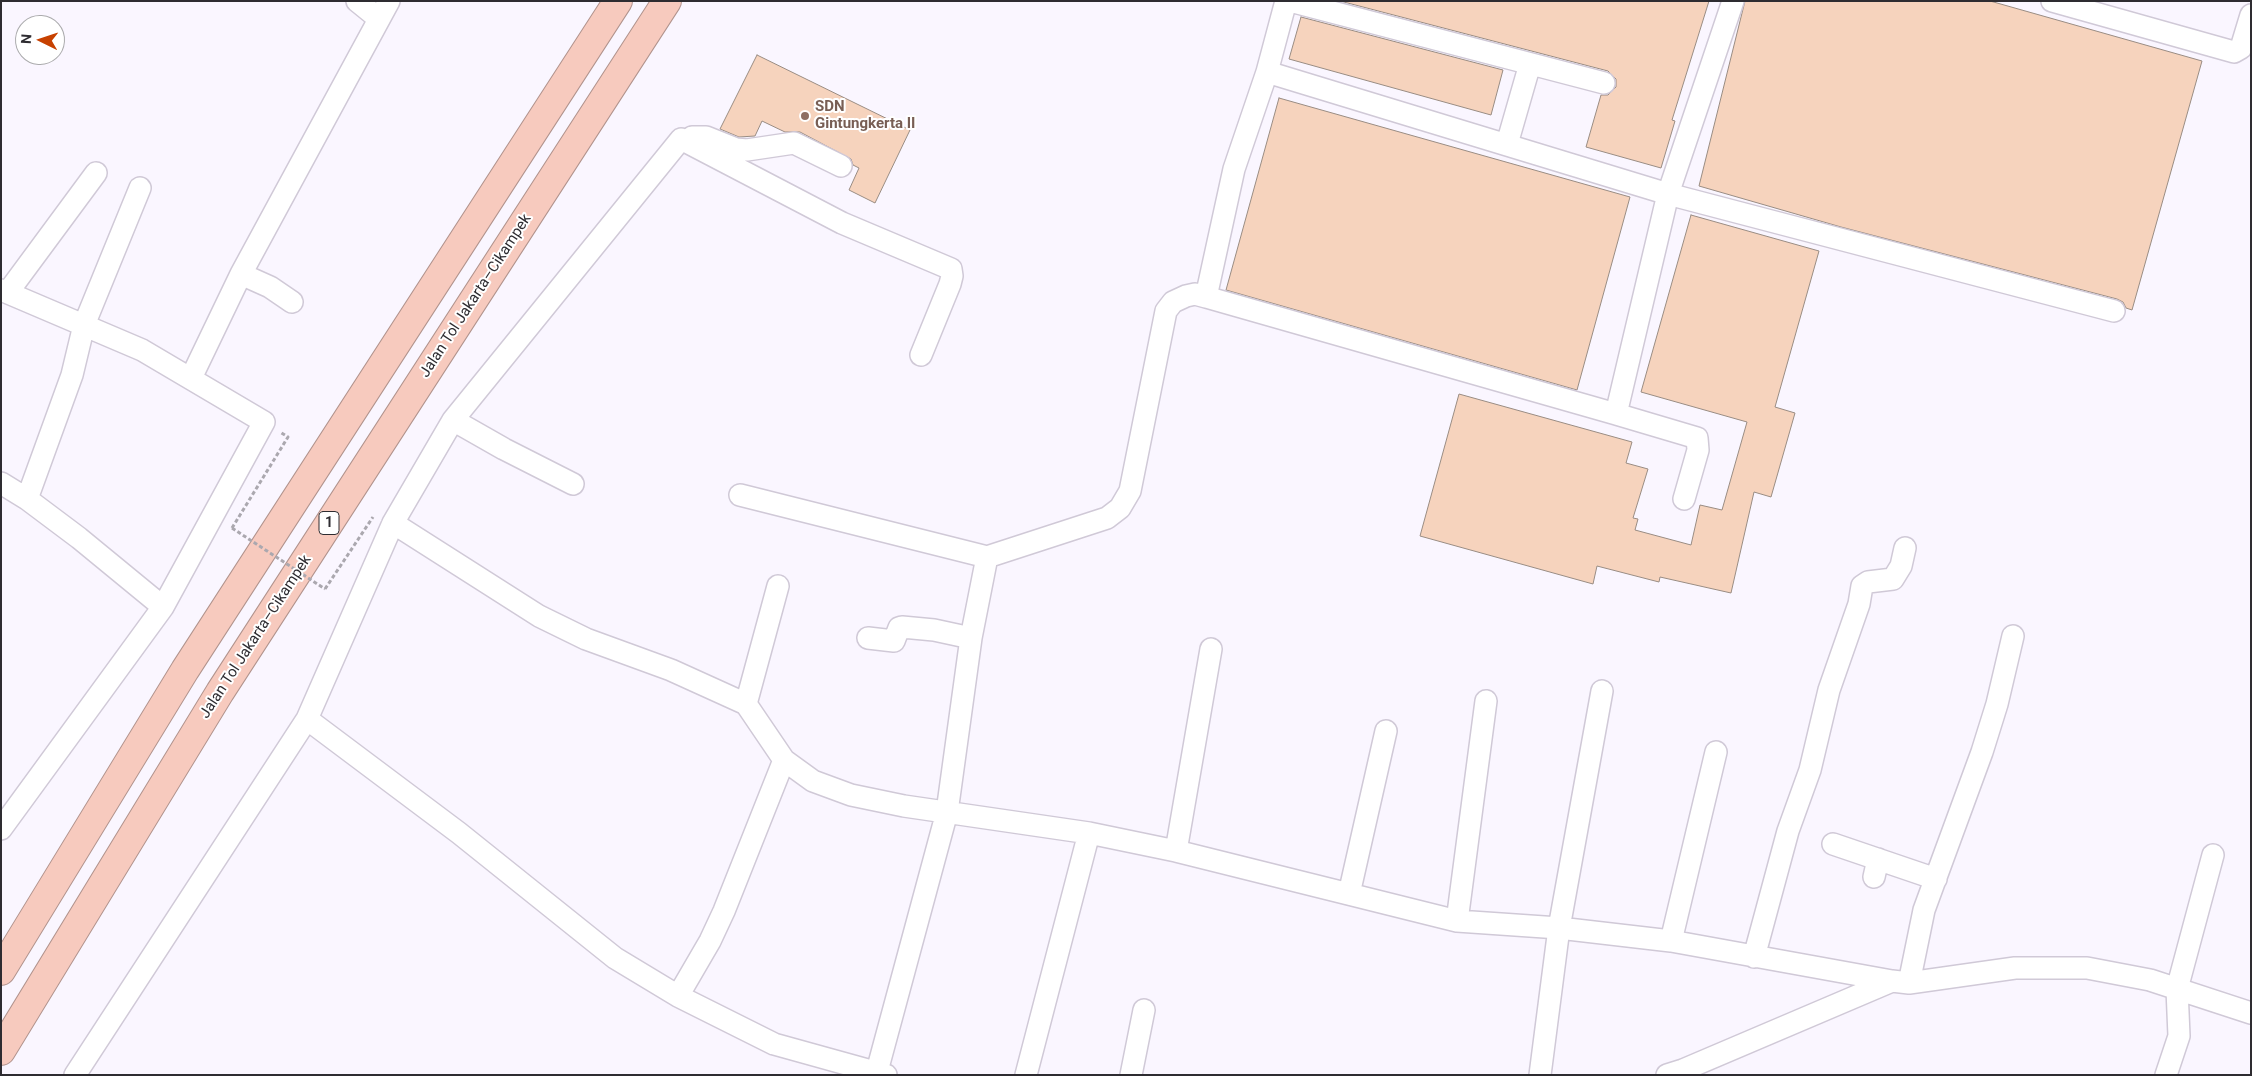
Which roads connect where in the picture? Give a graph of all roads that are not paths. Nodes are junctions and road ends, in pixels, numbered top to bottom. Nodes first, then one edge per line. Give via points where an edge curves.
1 (357, 1) edge
2 (618, 1) edge
3 (667, 1) edge
4 (1288, 1) edge
5 (1733, 1) edge
6 (2052, 1) edge
7 (384, 9) edge
8 (2251, 15) edge
9 (1530, 64) junction
10 (1267, 72) junction
11 (1604, 84) dead end
12 (681, 139) junction
13 (1507, 144) junction
14 (841, 166) dead end
15 (96, 173) dead end
16 (140, 188) dead end
17 (1668, 194) junction
18 (242, 274) junction
19 (5, 291) edge
20 (1206, 297) junction
21 (292, 302) dead end
22 (2114, 311) dead end
23 (84, 325) junction
24 (921, 355) dead end
25 (191, 378) junction
26 (1616, 414) junction
27 (453, 420) junction
28 (1, 483) edge
29 (573, 484) dead end
30 (740, 495) dead end
31 (27, 500) junction
32 (1684, 500) dead end
33 (384, 518) junction
34 (1905, 548) dead end
35 (986, 557) junction
36 (778, 586) dead end
37 (162, 607) junction
38 (2013, 636) dead end
39 (868, 638) dead end
40 (971, 638) junction
41 (1211, 649) dead end
42 (1602, 691) dead end
43 (1486, 701) dead end
44 (746, 704) junction
45 (307, 719) junction
46 (1386, 731) dead end
47 (1716, 752) dead end
48 (784, 760) junction
49 (947, 812) junction
50 (1, 829) edge
51 (1089, 833) junction
52 (1833, 844) dead end
53 (1176, 851) junction
54 (2213, 855) dead end
55 (1936, 879) junction
56 (1349, 894) junction
57 (1457, 921) junction
58 (1558, 928) junction
59 (1671, 941) junction
60 (1754, 957) junction
61 (1, 972) edge
62 (1900, 982) junction
63 (2177, 989) junction
64 (678, 996) junction
65 (1144, 1010) dead end
66 (2251, 1013) edge
67 (1, 1051) edge
68 (880, 1073) edge
69 (1679, 1073) edge
70 (75, 1075) edge
71 (1026, 1075) edge
72 (1131, 1075) edge
73 (1540, 1075) edge
74 (2166, 1075) edge

1 - 7 street
2 - 61 highway via 185,670
3 - 67 highway, Jalan Tol Jakarta–Cikampek / 1 via 220,692
4 - 9 street
4 - 10 street
5 - 17 street
6 - 8 street via 2234,52 2241,48
7 - 18 street
9 - 11 street
9 - 13 street
10 - 13 street
10 - 20 street via 1234,170
12 - 14 street via 706,137 747,150 794,143
12 - 24 street via 842,223 951,269 950,284
12 - 27 street
13 - 17 street
15 - 19 street
16 - 23 street
17 - 22 street
17 - 26 street
18 - 21 street
18 - 25 street
19 - 23 street
20 - 26 street
20 - 35 street via 1186,296 1173,302 1166,311 1130,492 1120,508 1106,518
23 - 25 street via 142,350
23 - 31 street via 72,375
25 - 37 street via 264,422
26 - 32 street via 1697,438 1698,450
27 - 29 street
27 - 33 street
28 - 31 street
30 - 35 street
31 - 37 street via 79,538
33 - 44 street via 538,616
33 - 45 street
34 - 60 street via 1901,566 1893,579 1868,582 1862,586 1829,690 1810,770 1788,831
35 - 40 street
36 - 44 street
37 - 50 street
38 - 55 street via 1982,752
39 - 40 street via 894,641 902,626
40 - 49 street
41 - 53 street
42 - 58 street
43 - 57 street
44 - 48 street
45 - 64 street via 459,833 615,958
45 - 70 street
46 - 56 street
47 - 59 street
48 - 49 street via 813,781 850,795
48 - 64 street via 724,911
49 - 51 street
49 - 68 street
51 - 53 street
51 - 71 street
52 - 55 street via 1876,868
53 - 56 street
54 - 63 street
55 - 62 street
56 - 57 street
57 - 58 street
58 - 59 street
58 - 73 street
59 - 60 street
60 - 62 street
62 - 63 street via 2015,968 2087,968 2150,980
62 - 69 street
63 - 66 street
63 - 74 street via 2179,1036
64 - 68 street via 774,1044
65 - 72 street

